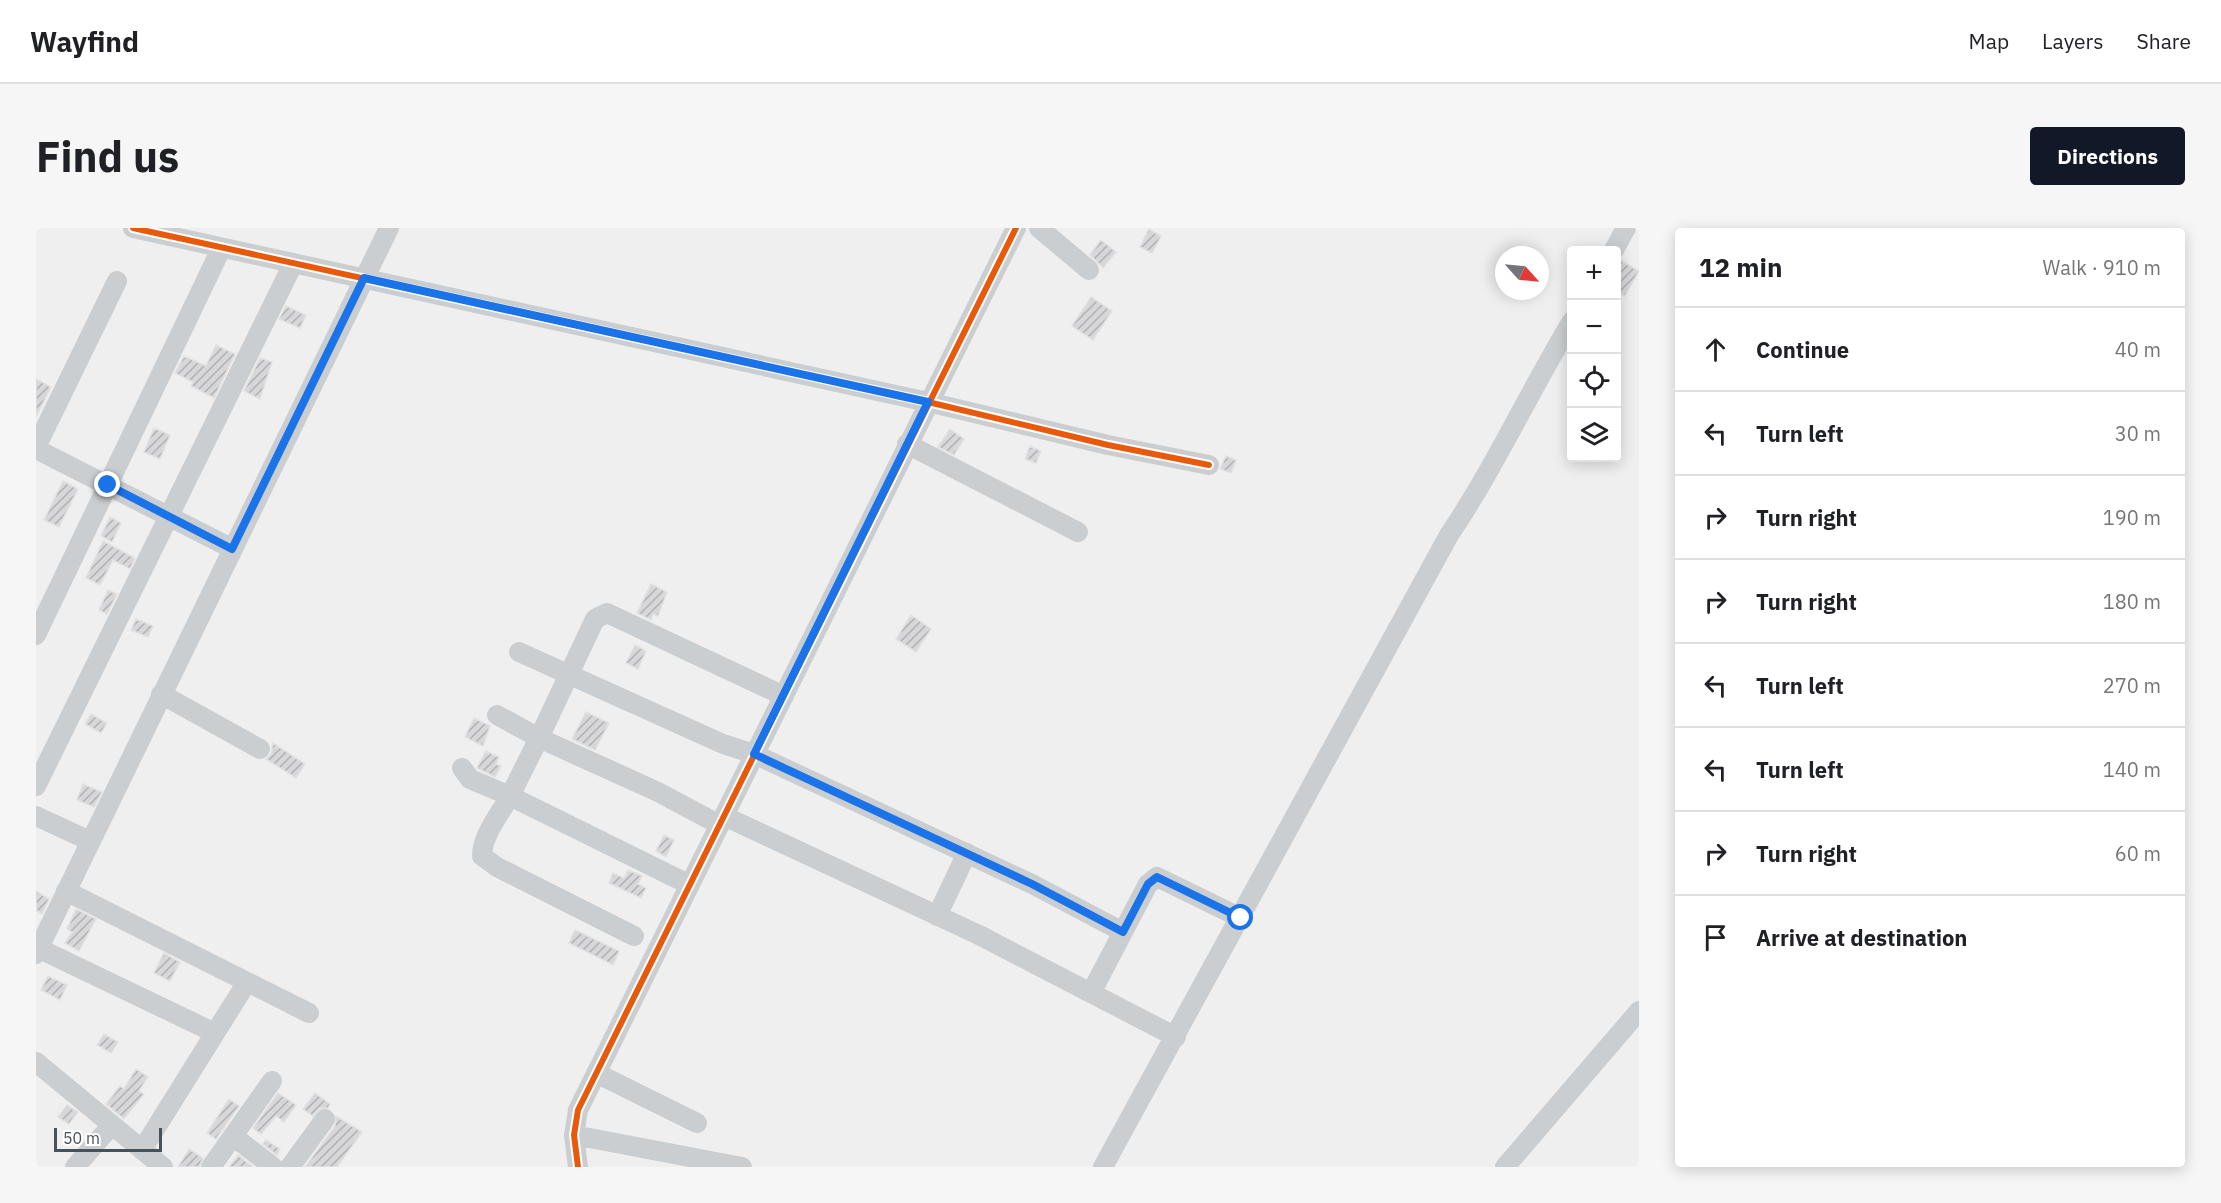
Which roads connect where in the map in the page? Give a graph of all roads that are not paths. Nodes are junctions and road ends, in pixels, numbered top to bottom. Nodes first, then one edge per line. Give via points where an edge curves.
1 (133, 228) edge
2 (389, 228) edge
3 (1016, 228) edge
4 (1039, 228) edge
5 (1626, 228) edge
6 (1616, 246) edge
7 (220, 249) junction
8 (293, 264) junction
9 (1089, 270) dead end
10 (364, 278) junction
11 (117, 281) dead end
12 (1567, 329) edge
13 (928, 402) junction
14 (907, 444) junction
15 (36, 448) edge
16 (1209, 465) dead end
17 (108, 485) junction
18 (168, 516) junction
19 (1078, 532) dead end
20 (232, 549) junction
21 (36, 635) edge
22 (519, 652) dead end
23 (568, 676) junction
24 (161, 694) junction
25 (783, 696) junction
26 (497, 714) dead end
27 (538, 738) junction
28 (260, 749) dead end
29 (754, 754) junction
30 (462, 768) dead end
31 (36, 786) edge
32 (510, 796) junction
33 (36, 816) edge
34 (722, 821) junction
35 (90, 841) junction
36 (967, 854) junction
37 (690, 885) junction
38 (66, 891) junction
39 (937, 916) junction
40 (1241, 918) junction
41 (1123, 932) junction
42 (634, 936) dead end
43 (37, 951) edge
44 (247, 982) junction
45 (1091, 993) junction
46 (1639, 1011) edge
47 (309, 1013) dead end
48 (215, 1034) junction
49 (1176, 1036) junction
50 (36, 1062) edge
51 (596, 1073) junction
52 (272, 1081) dead end
53 (325, 1119) dead end
54 (697, 1123) dead end
55 (112, 1125) junction
56 (574, 1135) junction
57 (233, 1136) junction
58 (142, 1150) junction
59 (75, 1167) edge
60 (163, 1167) edge
61 (211, 1167) edge
62 (273, 1167) edge
63 (290, 1167) edge
64 (578, 1167) edge
65 (742, 1167) edge
66 (1103, 1167) edge
67 (1505, 1167) edge

1 - 7 street
2 - 10 street
3 - 13 street
4 - 9 street
5 - 6 street
7 - 8 street
7 - 17 street
8 - 10 street
8 - 18 street
10 - 13 street
10 - 20 street
11 - 15 street
12 - 40 street via 1478,492 1449,535
13 - 14 street
13 - 16 street
14 - 19 street
14 - 25 street
15 - 17 street
17 - 18 street
17 - 21 street
18 - 20 street
18 - 31 street
20 - 24 street
22 - 23 street
23 - 25 street via 595,620 608,613
23 - 27 street
23 - 29 street
24 - 28 street
24 - 35 street
25 - 29 street
26 - 27 street
27 - 32 street
27 - 34 street
29 - 34 street
29 - 36 street
30 - 32 street via 470,779
32 - 37 street
32 - 42 street via 489,832 482,856
33 - 35 street
34 - 37 street
34 - 39 street
35 - 38 street
36 - 39 street
36 - 41 street
37 - 51 street
38 - 43 street
38 - 44 street
39 - 45 street
40 - 41 street via 1157,877 1148,884
40 - 49 street
41 - 45 street
43 - 48 street
44 - 47 street
44 - 48 street
45 - 49 street
46 - 67 street
48 - 58 street
49 - 66 street
50 - 55 street
51 - 54 street
51 - 56 street via 578,1110
52 - 57 street
53 - 63 street
55 - 58 street
55 - 59 street
56 - 64 street
56 - 65 street
57 - 61 street
57 - 62 street
58 - 60 street

